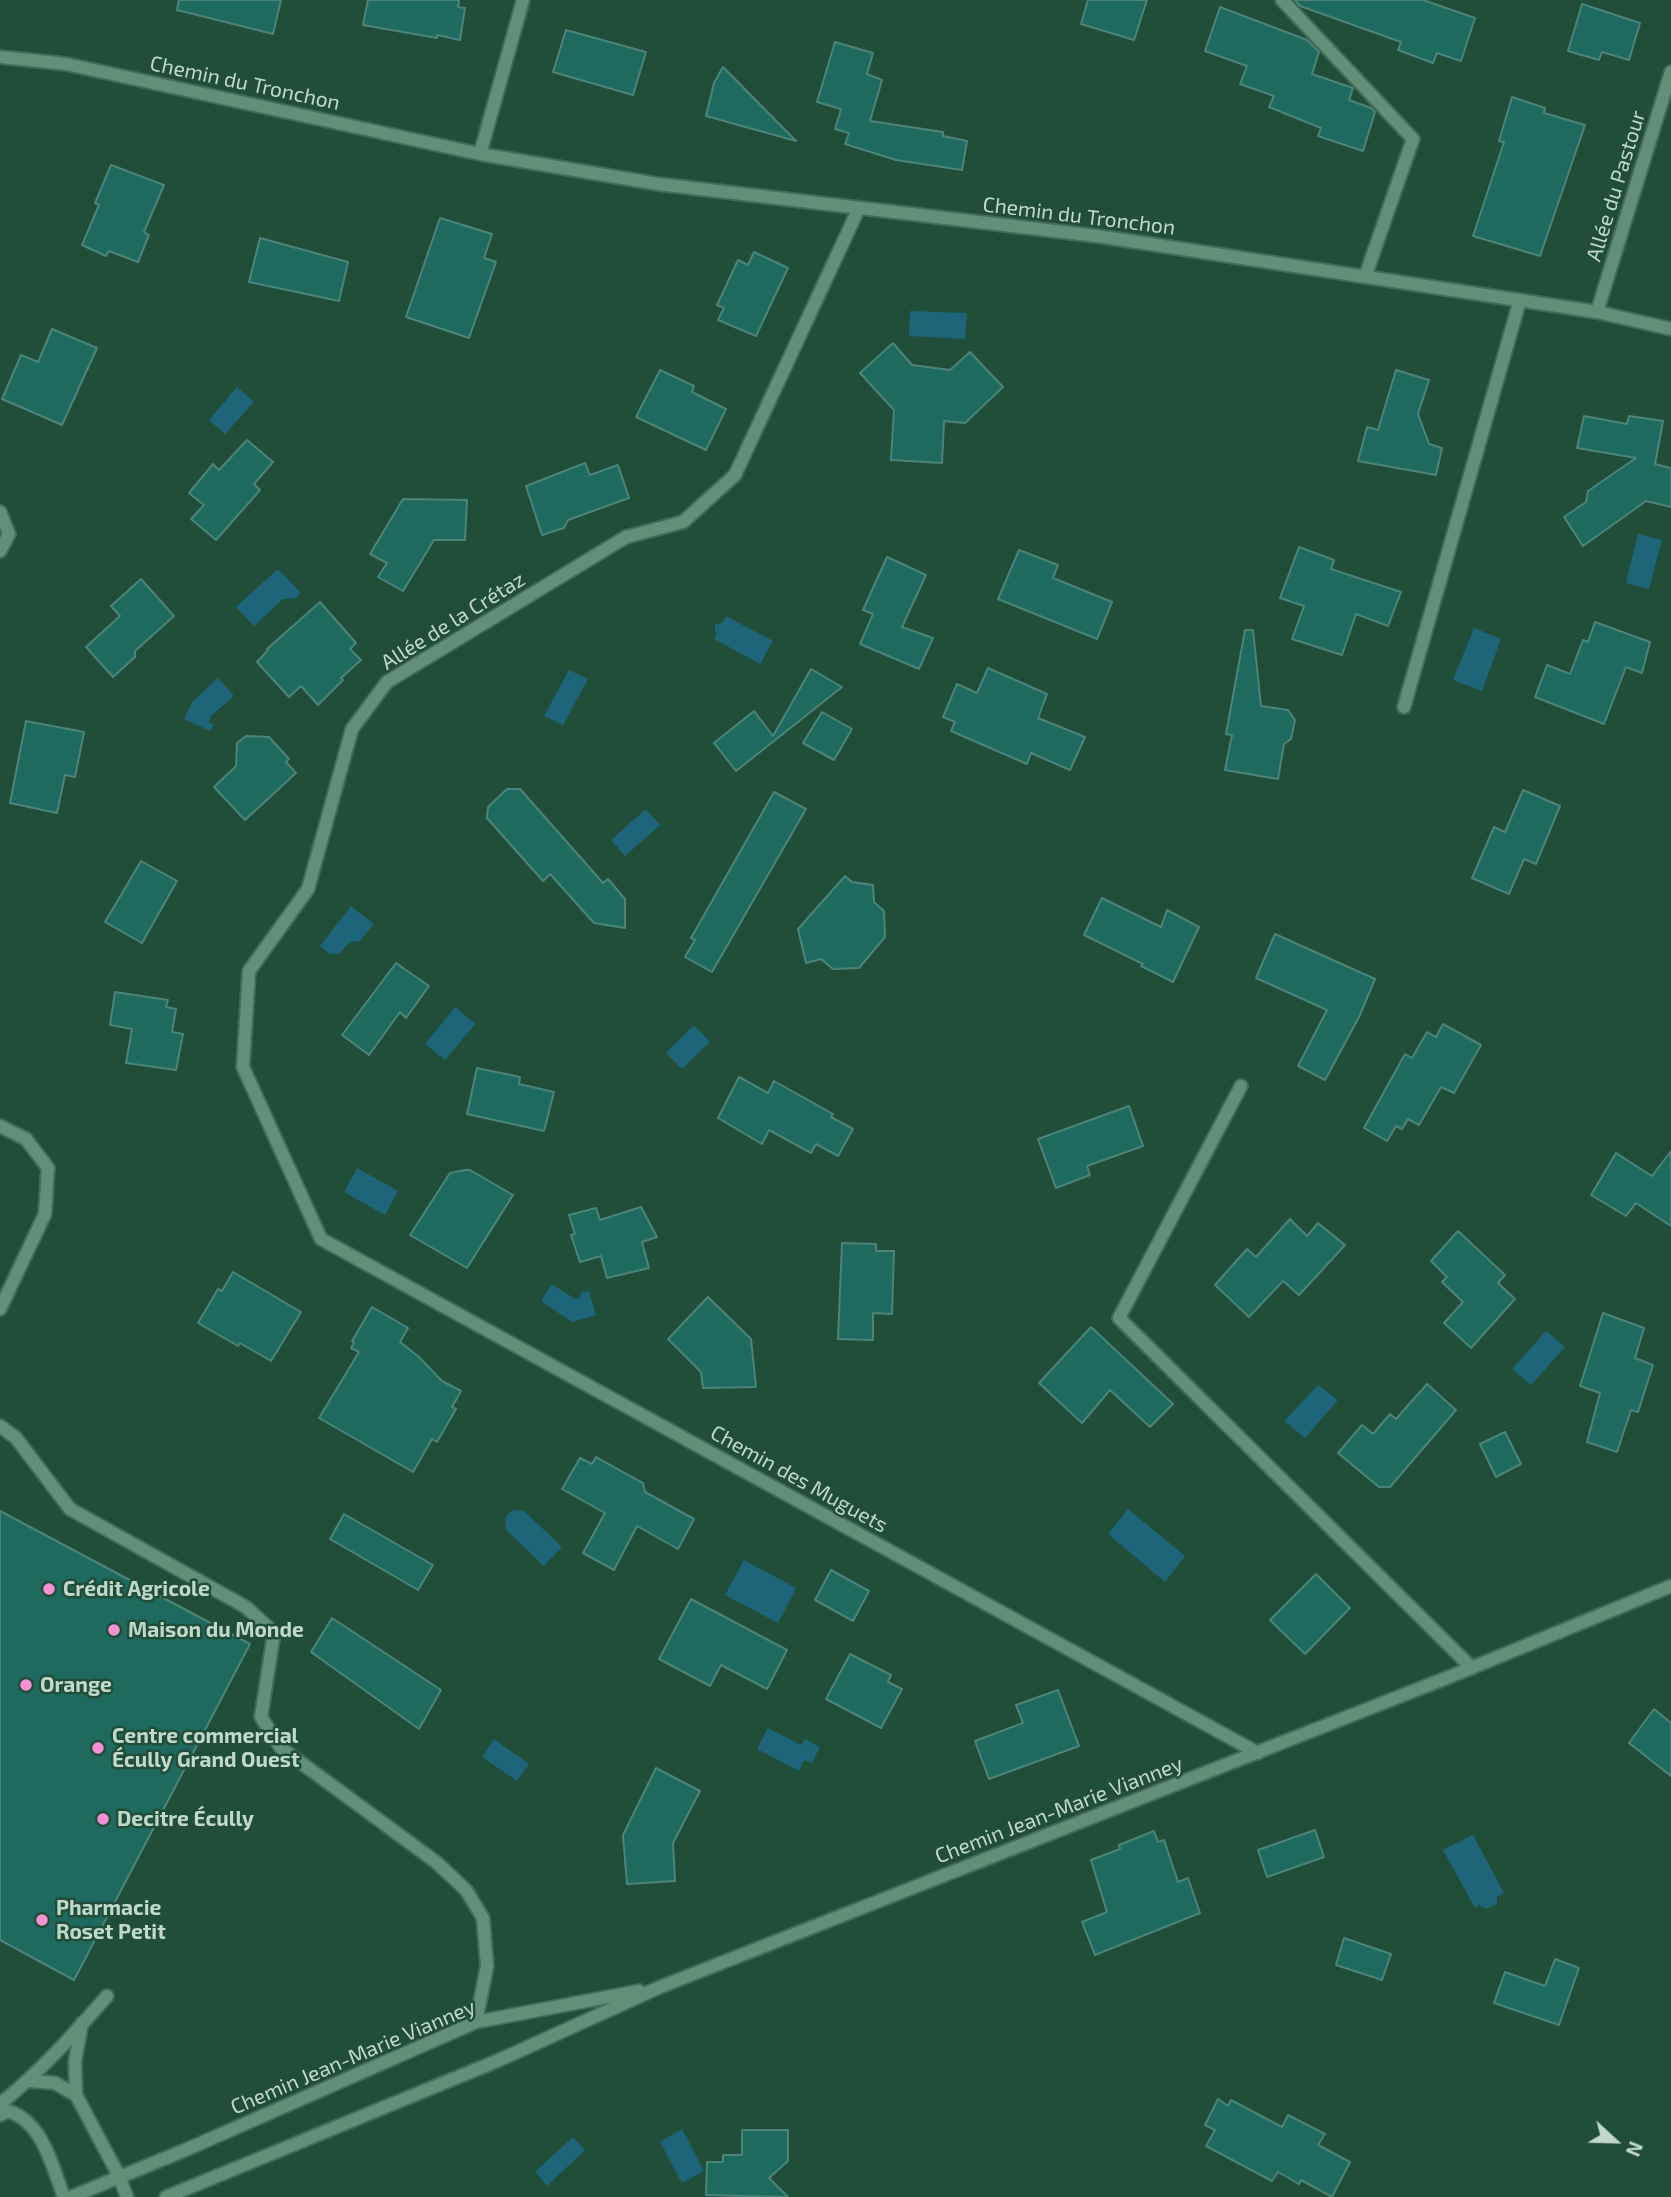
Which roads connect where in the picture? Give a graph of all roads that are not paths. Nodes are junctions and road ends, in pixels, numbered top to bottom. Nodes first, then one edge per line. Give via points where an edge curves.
1 (523, 0) edge
2 (1282, 0) edge
3 (0, 57) edge
4 (1671, 72) edge
5 (480, 153) junction
6 (859, 208) junction
7 (1365, 277) junction
8 (1520, 300) junction
9 (1597, 312) junction
10 (1671, 329) edge
11 (0, 512) edge
12 (0, 551) edge
13 (1404, 707) dead end
14 (1241, 1086) dead end
15 (0, 1126) edge
16 (321, 1240) joint
17 (0, 1309) edge
18 (0, 1426) edge
19 (1671, 1586) edge
20 (1472, 1668) junction
21 (1258, 1753) junction
22 (660, 1987) junction
23 (107, 1996) dead end
24 (476, 2022) junction
25 (82, 2024) junction
26 (30, 2081) junction
27 (76, 2095) junction
28 (0, 2104) edge
29 (0, 2115) edge
30 (119, 2176) junction
31 (64, 2197) edge
32 (71, 2197) edge
33 (127, 2197) edge
34 (166, 2197) edge

1 - 5 street
2 - 7 street via 1413,139
3 - 5 street, Chemin du Tronchon via 66,64
4 - 9 street, Allée du Pastour
5 - 6 street, Chemin du Tronchon via 658,184
6 - 7 street, Chemin du Tronchon via 1097,236
6 - 16 street, Allée de la Crétaz via 735,475 683,522 626,537 387,682 352,729 308,889 249,971 243,1067
7 - 8 street, Chemin du Tronchon
8 - 9 street, Chemin du Tronchon
8 - 13 street
9 - 10 street, Chemin du Tronchon
11 - 12 street via 9,534
14 - 20 street via 1119,1318
15 - 17 street via 26,1139 48,1168 46,1214
16 - 21 street, Chemin des Muguets
18 - 24 street via 16,1438 70,1509 246,1607 274,1633 261,1717 281,1748 436,1861 467,1890 483,1918 487,1966
19 - 20 street, Chemin Jean-Marie Vianney
20 - 21 street, Chemin Jean-Marie Vianney
21 - 22 street, Chemin Jean-Marie Vianney
22 - 24 street, Chemin Jean-Marie Vianney
22 - 34 street, Chemin Jean-Marie Vianney via 497,2061
23 - 25 street
24 - 30 street, Chemin Jean-Marie Vianney
25 - 26 street
25 - 27 street via 75,2061
26 - 27 street via 55,2082
26 - 28 street
27 - 30 street
29 - 31 street via 8,2111 18,2114 35,2129
30 - 32 street, Chemin Jean-Marie Vianney
30 - 33 street

